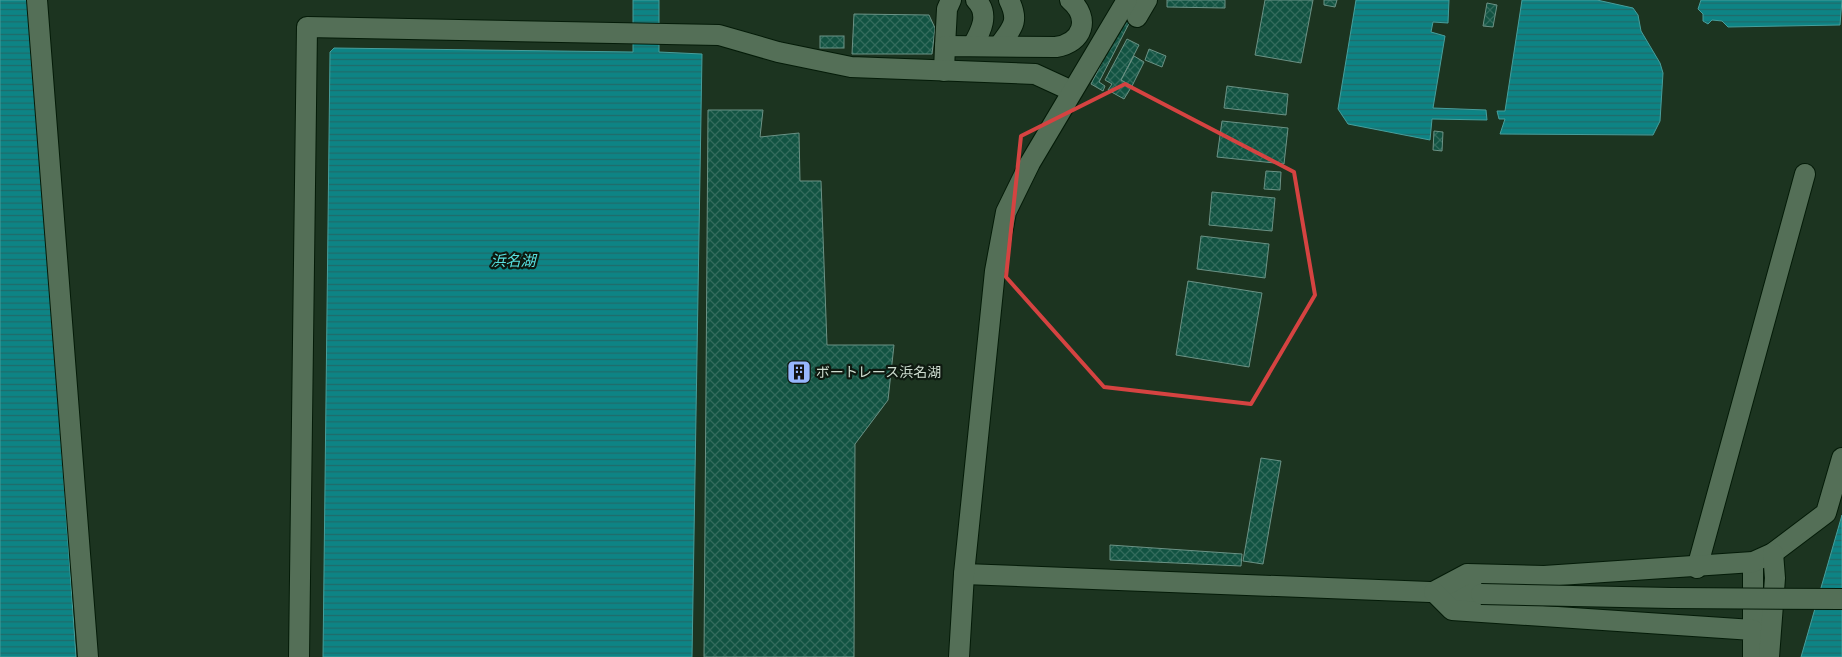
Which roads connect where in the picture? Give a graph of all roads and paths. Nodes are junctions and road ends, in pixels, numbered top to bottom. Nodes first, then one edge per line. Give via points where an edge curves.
1 (37, 0) edge
2 (951, 0) edge
3 (976, 0) edge
4 (1009, 0) edge
5 (1070, 0) edge
6 (1137, 5) edge
7 (973, 45) junction
8 (945, 46) junction
9 (999, 46) junction
10 (944, 71) junction
11 (1072, 91) junction
12 (1805, 174) dead end
13 (1842, 458) edge
14 (1772, 553) junction
15 (1753, 562) junction
16 (1697, 568) junction
17 (964, 574) junction
18 (1434, 592) junction
19 (1842, 599) edge
20 (1763, 630) junction
21 (88, 657) edge
22 (300, 657) edge
23 (959, 657) edge
24 (1753, 657) edge
25 (1769, 657) edge

1 - 21 street
2 - 8 street via 947,9
3 - 7 street via 984,12 984,25
4 - 9 street via 1016,16 1015,22
5 - 9 street via 1081,12 1082,21 1078,36 1073,41 1056,46
6 - 11 street
7 - 8 street
7 - 9 street
8 - 10 street
10 - 11 street via 1035,74
10 - 22 street via 852,67 778,52 719,35 307,27
11 - 17 street via 1006,212 995,271
12 - 16 street
13 - 14 street via 1826,513
14 - 15 street
14 - 20 street via 1775,578
15 - 16 street
15 - 20 street
16 - 18 street via 1544,576 1467,574
17 - 18 street
17 - 23 street
18 - 19 street, bridge
18 - 20 street via 1452,610
20 - 24 street
20 - 25 street

